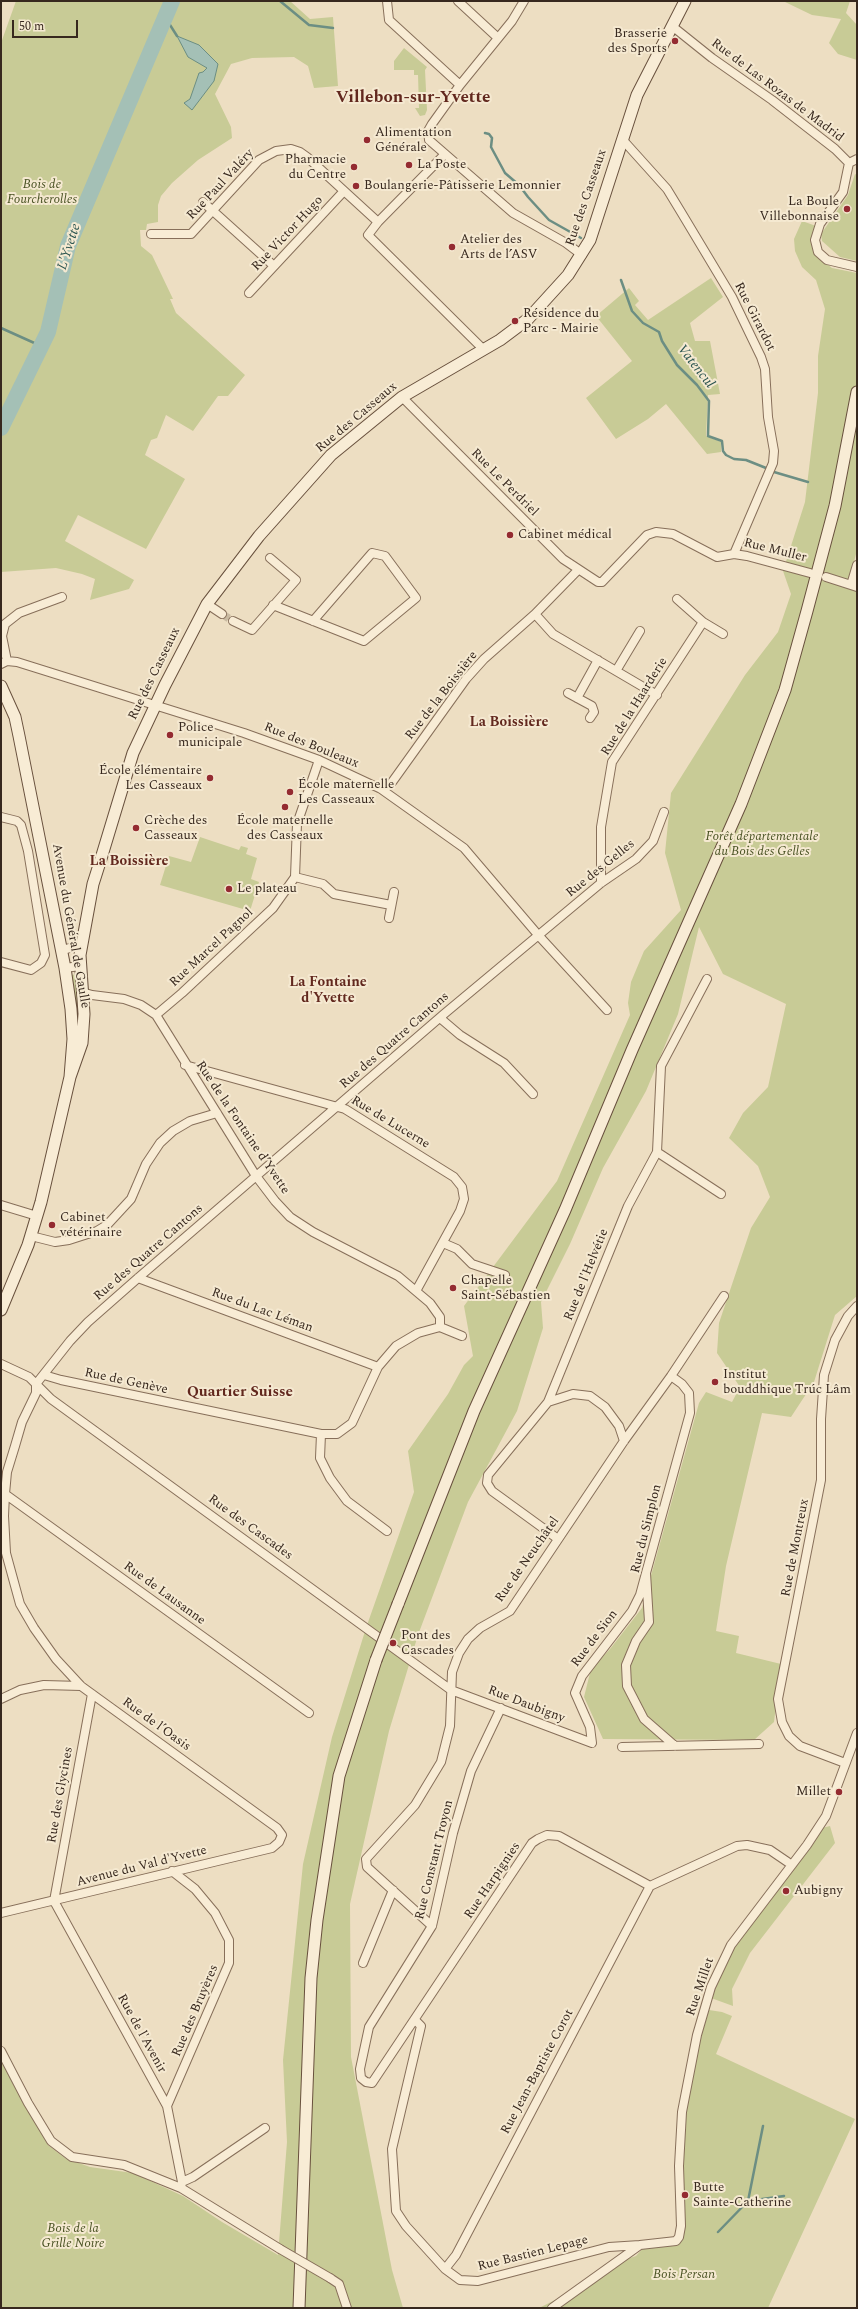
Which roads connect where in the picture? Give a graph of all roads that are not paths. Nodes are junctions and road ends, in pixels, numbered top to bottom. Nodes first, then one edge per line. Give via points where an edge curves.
1 (387, 1) edge
2 (458, 1) edge
3 (524, 1) edge
4 (685, 1) edge
5 (672, 26) junction
6 (498, 38) junction
7 (460, 84) junction
8 (622, 139) junction
9 (444, 155) junction
10 (853, 161) edge
11 (344, 191) junction
12 (203, 202) dead end
13 (213, 211) junction
14 (378, 222) junction
15 (151, 234) dead end
16 (582, 256) junction
17 (274, 266) junction
18 (857, 267) edge
19 (249, 293) dead end
20 (484, 350) junction
21 (857, 392) edge
22 (402, 397) junction
23 (734, 554) junction
24 (270, 558) dead end
25 (857, 565) edge
26 (578, 570) junction
27 (810, 572) dead end
28 (826, 577) dead end
29 (854, 586) edge
30 (62, 597) dead end
31 (677, 599) dead end
32 (207, 604) junction
33 (273, 605) junction
34 (222, 614) tunnel mouth
35 (535, 614) junction
36 (233, 620) tunnel mouth
37 (313, 621) junction
38 (703, 622) junction
39 (640, 631) dead end
40 (723, 634) dead end
41 (598, 660) junction
42 (4, 662) edge
43 (616, 671) junction
44 (1, 686) edge
45 (568, 693) dead end
46 (657, 695) junction
47 (577, 698) junction
48 (156, 704) junction
49 (590, 718) dead end
50 (319, 760) junction
51 (381, 789) junction
52 (664, 812) dead end
53 (1, 818) edge
54 (41, 848) junction
55 (28, 851) junction
56 (295, 877) junction
57 (601, 883) junction
58 (394, 892) dead end
59 (391, 905) junction
60 (389, 918) dead end
61 (539, 936) junction
62 (82, 945) junction
63 (62, 950) junction
64 (1, 962) edge
65 (80, 966) junction
66 (65, 968) junction
67 (707, 979) dead end
68 (82, 992) junction
69 (607, 1010) dead end
70 (156, 1015) junction
71 (440, 1018) junction
72 (186, 1065) junction
73 (70, 1077) junction
74 (533, 1094) dead end
75 (336, 1106) junction
76 (217, 1113) junction
77 (657, 1152) junction
78 (256, 1176) junction
79 (721, 1194) dead end
80 (1, 1205) edge
81 (37, 1216) junction
82 (32, 1236) junction
83 (443, 1243) junction
84 (506, 1275) dead end
85 (138, 1278) junction
86 (416, 1291) junction
87 (724, 1296) dead end
88 (857, 1306) edge
89 (1, 1310) edge
90 (440, 1327) junction
91 (462, 1336) dead end
92 (1, 1364) edge
93 (378, 1366) junction
94 (44, 1375) junction
95 (672, 1376) junction
96 (36, 1384) junction
97 (548, 1402) junction
98 (321, 1434) junction
99 (624, 1441) junction
100 (5, 1494) junction
101 (387, 1531) dead end
102 (558, 1539) junction
103 (646, 1573) junction
104 (81, 1686) junction
105 (451, 1690) junction
106 (92, 1694) junction
107 (1, 1699) edge
108 (501, 1708) junction
109 (309, 1713) dead end
110 (857, 1733) edge
111 (592, 1743) joint
112 (759, 1744) dead end
113 (674, 1746) junction
114 (622, 1747) dead end
115 (845, 1763) junction
116 (282, 1835) joint
117 (792, 1865) junction
118 (172, 1871) junction
119 (650, 1886) junction
120 (393, 1890) junction
121 (54, 1901) junction
122 (1, 1913) edge
123 (432, 1926) junction
124 (363, 1963) dead end
125 (415, 2020) junction
126 (1, 2051) edge
127 (361, 2078) joint
128 (167, 2106) junction
129 (266, 2128) dead end
130 (182, 2185) junction
131 (680, 2237) joint
132 (640, 2245) junction
133 (445, 2269) junction
134 (299, 2308) edge
135 (347, 2308) edge
136 (552, 2308) edge

1 - 7 street via 389,20
2 - 6 street
3 - 6 street
4 - 5 main road, Rue des Casseaux
5 - 8 main road, Rue des Casseaux via 637,95
5 - 10 street, Rue de Las Rozas de Madrid
6 - 7 street
7 - 9 street via 428,131 429,140
8 - 16 main road, Rue des Casseaux via 590,240
8 - 23 street, Rue Girardot via 666,189 681,212 732,297 759,351 765,369 768,417 774,451 773,463
9 - 14 street
9 - 16 street via 513,213 566,243
10 - 18 street, Rue de Las Rozas de Madrid via 843,192 820,224 815,240 818,252 827,260
11 - 13 street, Rue Paul Valéry via 300,152 291,149 276,151 259,160
11 - 14 street, Rue Paul Valéry
11 - 17 street, Rue Victor Hugo
12 - 13 street
13 - 15 street, Rue Paul Valéry via 191,234
13 - 17 street
14 - 20 street via 368,235
16 - 20 main road, Rue des Casseaux via 565,279 528,319
17 - 19 street, Rue Victor Hugo
20 - 22 main road, Rue des Casseaux
21 - 134 main road, bridge via 834,506 807,612 784,690 752,776 565,1210 474,1411 376,1660 339,1776 317,1920 311,1978
22 - 26 street, Rue Le Perdriel via 563,559
22 - 32 main road, Rue des Casseaux via 331,455 259,536
23 - 26 street, Rue Le Perdriel via 717,557 673,534 656,532 647,534 602,582
23 - 27 street, Rue Muller via 760,558
24 - 33 street via 296,580
25 - 29 street
26 - 35 street, Rue de la Boissière
28 - 29 street
30 - 42 street via 19,613 5,624 2,636
31 - 38 street
32 - 34 street
32 - 48 main road, Rue des Casseaux
33 - 36 street via 252,630
33 - 37 street
35 - 41 street via 553,634
35 - 51 street, Rue de la Boissière via 484,659 466,679 390,785
37 - 37 street via 364,641 416,598 385,556 372,552
38 - 40 street
38 - 46 street, Rue de la Haarderie
39 - 43 street
41 - 43 street
41 - 47 street
42 - 48 street, Rue des Bouleaux via 17,662
43 - 46 street
44 - 54 main road, Avenue du Général de Gaulle via 16,723
45 - 47 street
46 - 57 street, Rue de la Haarderie via 619,750 610,772 600,827
47 - 49 street via 592,706 594,712
48 - 50 street, Rue des Bouleaux
48 - 62 main road, Rue des Casseaux via 128,766 93,884
50 - 51 street, Rue des Bouleaux
50 - 56 street via 297,824
51 - 61 street, Rue des Bouleaux via 464,848
52 - 57 street, Rue des Gelles via 653,841 636,858
53 - 55 street via 17,821
54 - 55 street
54 - 63 main road, Avenue du Général de Gaulle
55 - 64 street via 45,954 41,963 31,970
56 - 59 street via 323,884 334,894
56 - 70 street, Rue Marcel Pagnol via 273,908
57 - 61 street, Rue des Gelles
58 - 59 street
59 - 60 street
61 - 69 street, Rue des Bouleaux
61 - 71 street, Rue des Quatre Cantons
62 - 63 street
62 - 65 main road, Rue des Casseaux
63 - 66 main road, Avenue du Général de Gaulle
65 - 66 street
65 - 68 main road, Rue des Casseaux
66 - 73 main road, Avenue du Général de Gaulle via 72,1019
67 - 77 street, Rue de l'Helvétie via 661,1066
68 - 70 street, Rue de la Fontaine d’Yvette via 124,999 141,1005
68 - 73 main road, Rue des Casseaux via 82,1043
70 - 72 street, Rue de la Fontaine d’Yvette
71 - 74 street via 460,1035 504,1064
71 - 75 street, Rue des Quatre Cantons
72 - 75 street, Rue de Lucerne
72 - 76 street, Rue de la Fontaine d’Yvette
73 - 81 main road, Avenue du Général de Gaulle
75 - 78 street, Rue des Quatre Cantons
75 - 83 street, Rue de Lucerne via 379,1129 454,1177 462,1186 464,1199
76 - 78 street, Rue de la Fontaine d’Yvette
76 - 82 street via 190,1121 160,1143 146,1164 131,1199 107,1225 97,1231 55,1242
77 - 79 street
77 - 97 street, Rue de l'Helvétie via 628,1206
78 - 85 street, Rue des Quatre Cantons
78 - 86 street, Rue de la Fontaine d’Yvette via 290,1217 313,1232 398,1276
80 - 81 street
81 - 82 main road, Avenue du Général de Gaulle
82 - 89 main road, Avenue du Général de Gaulle
83 - 84 street via 457,1249 472,1264
83 - 86 street, Rue de Lucerne
85 - 93 street, Rue du Lac Léman
85 - 94 street, Rue des Quatre Cantons via 88,1322
86 - 90 street, Rue de la Fontaine d’Yvette via 430,1303 440,1317
87 - 95 street, Rue de Neuchâtel
88 - 115 street, Rue de Montreux via 848,1316 835,1340 824,1375 821,1420 822,1480 778,1699 782,1722 789,1736 800,1746
90 - 91 street
90 - 93 street, Rue de Genève via 418,1333 396,1346
92 - 96 street, Rue des Cascades via 29,1377
93 - 98 street, Rue de Genève via 352,1423 337,1434
94 - 96 street, Rue des Quatre Cantons
94 - 98 street, Rue de Genève
95 - 99 street, Rue de Neuchâtel
95 - 103 street, Rue du Simplon via 689,1393 690,1413
96 - 100 street, Rue des Quatre Cantons via 36,1393 14,1446 7,1472
96 - 105 street, Rue des Cascades via 51,1399
97 - 99 street via 573,1394 590,1396 605,1407 620,1426
97 - 102 street, Rue de l'Helvétie via 488,1475 487,1483 492,1491
98 - 101 street via 320,1458 330,1478 347,1501
99 - 102 street, Rue de Neuchâtel
100 - 104 street, Rue des Quatre Cantons via 6,1553 20,1604 56,1660
100 - 109 street, Rue de Lausanne
102 - 105 street, Rue de Neuchâtel via 510,1611 480,1628 458,1653 452,1672
103 - 111 street, Rue de Sion via 632,1611 582,1676 575,1693 590,1727
103 - 113 street, Rue du Simplon via 649,1622 636,1641 626,1665 627,1686 644,1720
104 - 106 street, Rue de l’Oasis
104 - 107 street via 44,1685 20,1690
105 - 108 street, Rue Daubigny
105 - 120 street, Rue de Neuchâtel via 450,1726 441,1762 416,1805 366,1859 367,1867
106 - 116 street, Rue de l’Oasis via 277,1828
106 - 121 street, Rue des Glycines
108 - 111 street, Rue Daubigny
108 - 123 street, Rue Constant Troyon via 471,1771 453,1834
110 - 115 street, Rue Millet
112 - 113 street
113 - 114 street
115 - 117 street, Rue Millet via 827,1814
116 - 118 street, Avenue du Val d'Yvette via 272,1848
117 - 119 street via 770,1850 747,1845 737,1846
117 - 131 street, Rue Millet via 731,1945 711,1987 697,2035 682,2112 678,2166
118 - 121 street, Avenue du Val d'Yvette
118 - 128 street, Rue des Bruyères via 195,1890 215,1913 229,1940 229,1962
119 - 125 street, Rue Harpignies via 559,1836 548,1835 538,1839 532,1843
119 - 133 street, Rue Jean-Baptiste Corot via 456,2255
120 - 123 street, Rue de Neuchâtel
120 - 124 street
121 - 122 street, Avenue du Val d'Yvette
121 - 128 street, Rue de l'Avenir
123 - 127 street, Rue Constant Troyon via 369,2027 360,2069
125 - 127 street, Rue Harpignies via 372,2083
125 - 133 street, Rue Bastien Lepage via 421,2026 392,2149 396,2211 406,2226
126 - 130 street via 51,2141 72,2158 124,2165
128 - 130 street, Rue de l'Avenir
129 - 130 street
130 - 135 street, bridge via 339,2284
131 - 132 street, Rue Bastien Lepage via 676,2241
132 - 133 street, Rue Bastien Lepage via 609,2247 469,2282 453,2276
132 - 136 street

